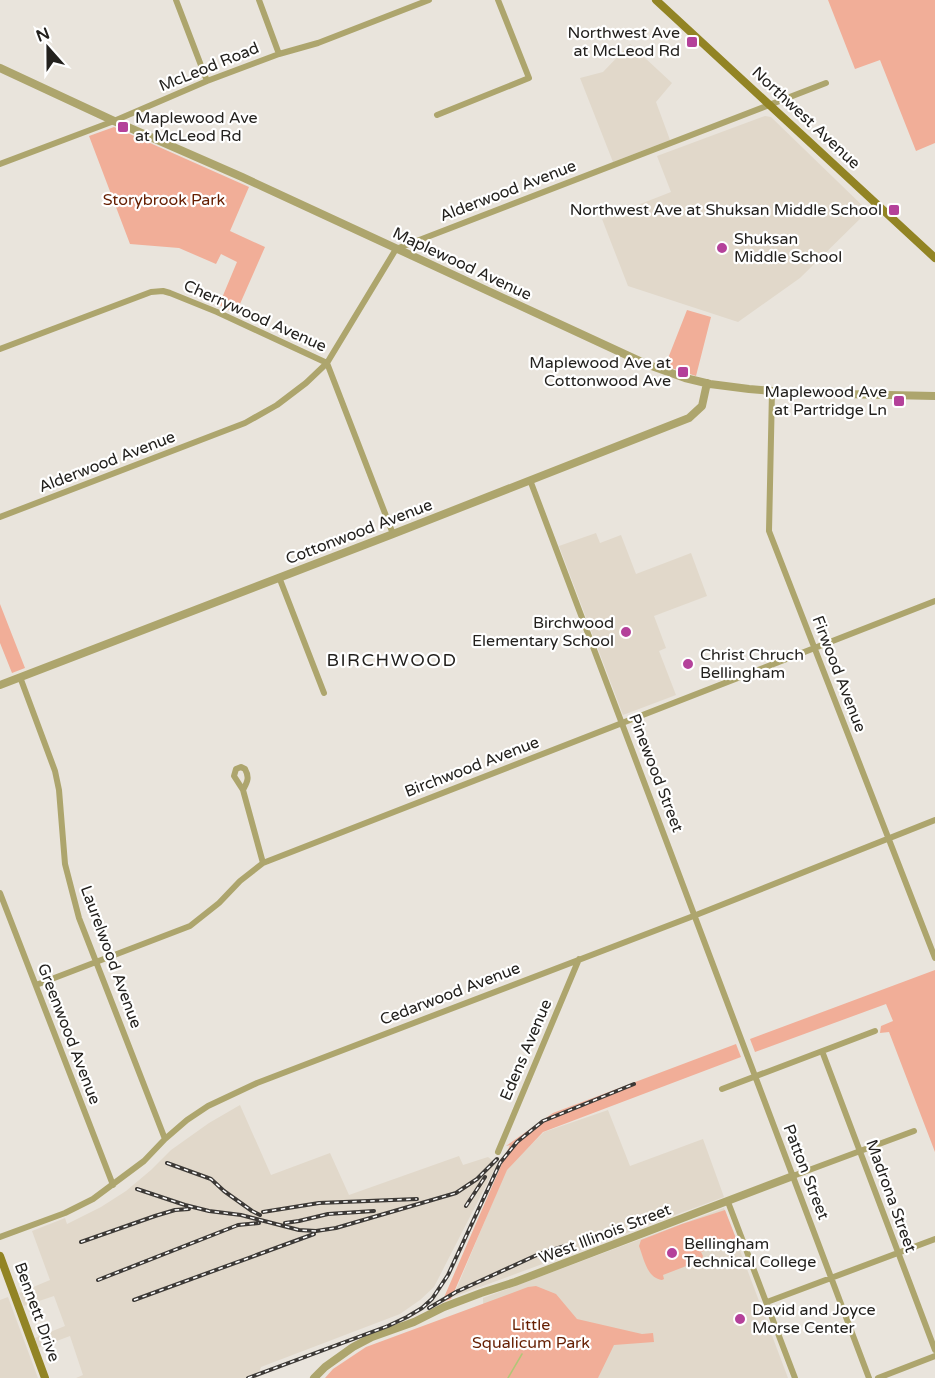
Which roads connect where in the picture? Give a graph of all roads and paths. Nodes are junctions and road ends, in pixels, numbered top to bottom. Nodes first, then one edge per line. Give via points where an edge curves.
1 (176, 0) edge
2 (259, 0) edge
3 (429, 0) edge
4 (498, 0) edge
5 (656, 0) edge
6 (279, 54) junction
7 (0, 68) edge
8 (207, 81) junction
9 (826, 83) dead end
10 (770, 106) junction
11 (437, 115) dead end
12 (114, 121) junction
13 (0, 164) edge
14 (396, 249) junction
15 (935, 258) edge
16 (0, 349) edge
17 (327, 363) junction
18 (707, 383) junction
19 (772, 391) junction
20 (935, 396) edge
21 (530, 480) junction
22 (0, 517) edge
23 (393, 534) junction
24 (279, 577) junction
25 (935, 601) edge
26 (815, 648) junction
27 (20, 677) junction
28 (0, 685) edge
29 (324, 693) dead end
30 (622, 722) junction
31 (243, 790) dead end
32 (935, 820) edge
33 (888, 838) junction
34 (263, 863) junction
35 (0, 893) edge
36 (696, 915) junction
37 (935, 958) edge
38 (579, 959) junction
39 (96, 962) junction
40 (36, 986) junction
41 (875, 1031) dead end
42 (822, 1051) junction
43 (756, 1076) junction
44 (722, 1089) dead end
45 (914, 1131) dead end
46 (165, 1139) junction
47 (860, 1151) junction
48 (498, 1152) dead end
49 (794, 1176) junction
50 (112, 1185) junction
51 (728, 1202) junction
52 (0, 1238) edge
53 (935, 1239) edge
54 (898, 1253) junction
55 (0, 1256) edge
56 (831, 1278) junction
57 (767, 1302) junction
58 (935, 1350) edge
59 (935, 1356) edge
60 (45, 1378) edge
61 (314, 1378) edge
62 (795, 1378) edge
63 (869, 1378) edge
64 (878, 1378) edge

1 - 8 street
2 - 6 street
3 - 6 street, McLeod Road
4 - 11 street via 530,78
5 - 10 main road, Northwest Avenue
6 - 8 street, McLeod Road
7 - 12 street, Maplewood Avenue
8 - 12 street, McLeod Road
9 - 10 street, Alderwood Avenue
10 - 14 street, Alderwood Avenue
10 - 15 main road, Northwest Avenue
12 - 13 street, McLeod Road
12 - 14 street, Maplewood Avenue
14 - 17 street, Alderwood Avenue
14 - 18 street, Maplewood Avenue via 646,364
16 - 17 street, Cherrywood Avenue via 151,292 163,291
17 - 22 street, Alderwood Avenue via 277,405 245,423
17 - 23 street, Cherrywood Avenue
18 - 19 street, Maplewood Avenue
18 - 21 street, Cottonwood Avenue via 702,406 689,418
19 - 20 street, Maplewood Avenue
19 - 26 street, Firwood Avenue via 769,531
21 - 23 street, Cottonwood Avenue
21 - 30 street, Pinewood Street
23 - 24 street, Cottonwood Avenue
24 - 27 street, Cottonwood Avenue
24 - 29 street
25 - 26 street, Birchwood Avenue
26 - 30 street, Birchwood Avenue
26 - 33 street, Firwood Avenue
27 - 28 street, Cottonwood Avenue
27 - 39 street, Laurelwood Avenue via 55,771 69,883
30 - 34 street, Birchwood Avenue
30 - 36 street, Pinewood Street
31 - 34 street
32 - 33 street, Cedarwood Avenue
33 - 36 street, Cedarwood Avenue
33 - 37 street, Firwood Avenue
34 - 39 street, Birchwood Avenue via 190,926
35 - 40 street, Greenwood Avenue
36 - 38 street, Cedarwood Avenue
36 - 43 street, Pinewood Street
38 - 46 street, Cedarwood Avenue via 257,1083 208,1106
38 - 48 street, Edens Avenue
39 - 40 street, Birchwood Avenue
39 - 46 street, Laurelwood Avenue
40 - 50 street, Greenwood Avenue
41 - 42 street
42 - 43 street
42 - 47 street, Madrona Street
43 - 44 street
43 - 49 street, Patton Street
45 - 47 street, West Illinois Street
46 - 50 street, Cedarwood Avenue
47 - 49 street, West Illinois Street
47 - 54 street, Madrona Street
49 - 51 street, West Illinois Street
49 - 56 street, Patton Street
50 - 52 street, Cedarwood Avenue via 65,1213
51 - 57 street
51 - 61 street, West Illinois Street via 372,1337
53 - 54 street
54 - 56 street
54 - 58 street, Madrona Street
55 - 60 main road, Bennett Drive
56 - 57 street
56 - 63 street, Patton Street
57 - 62 street
59 - 64 street

